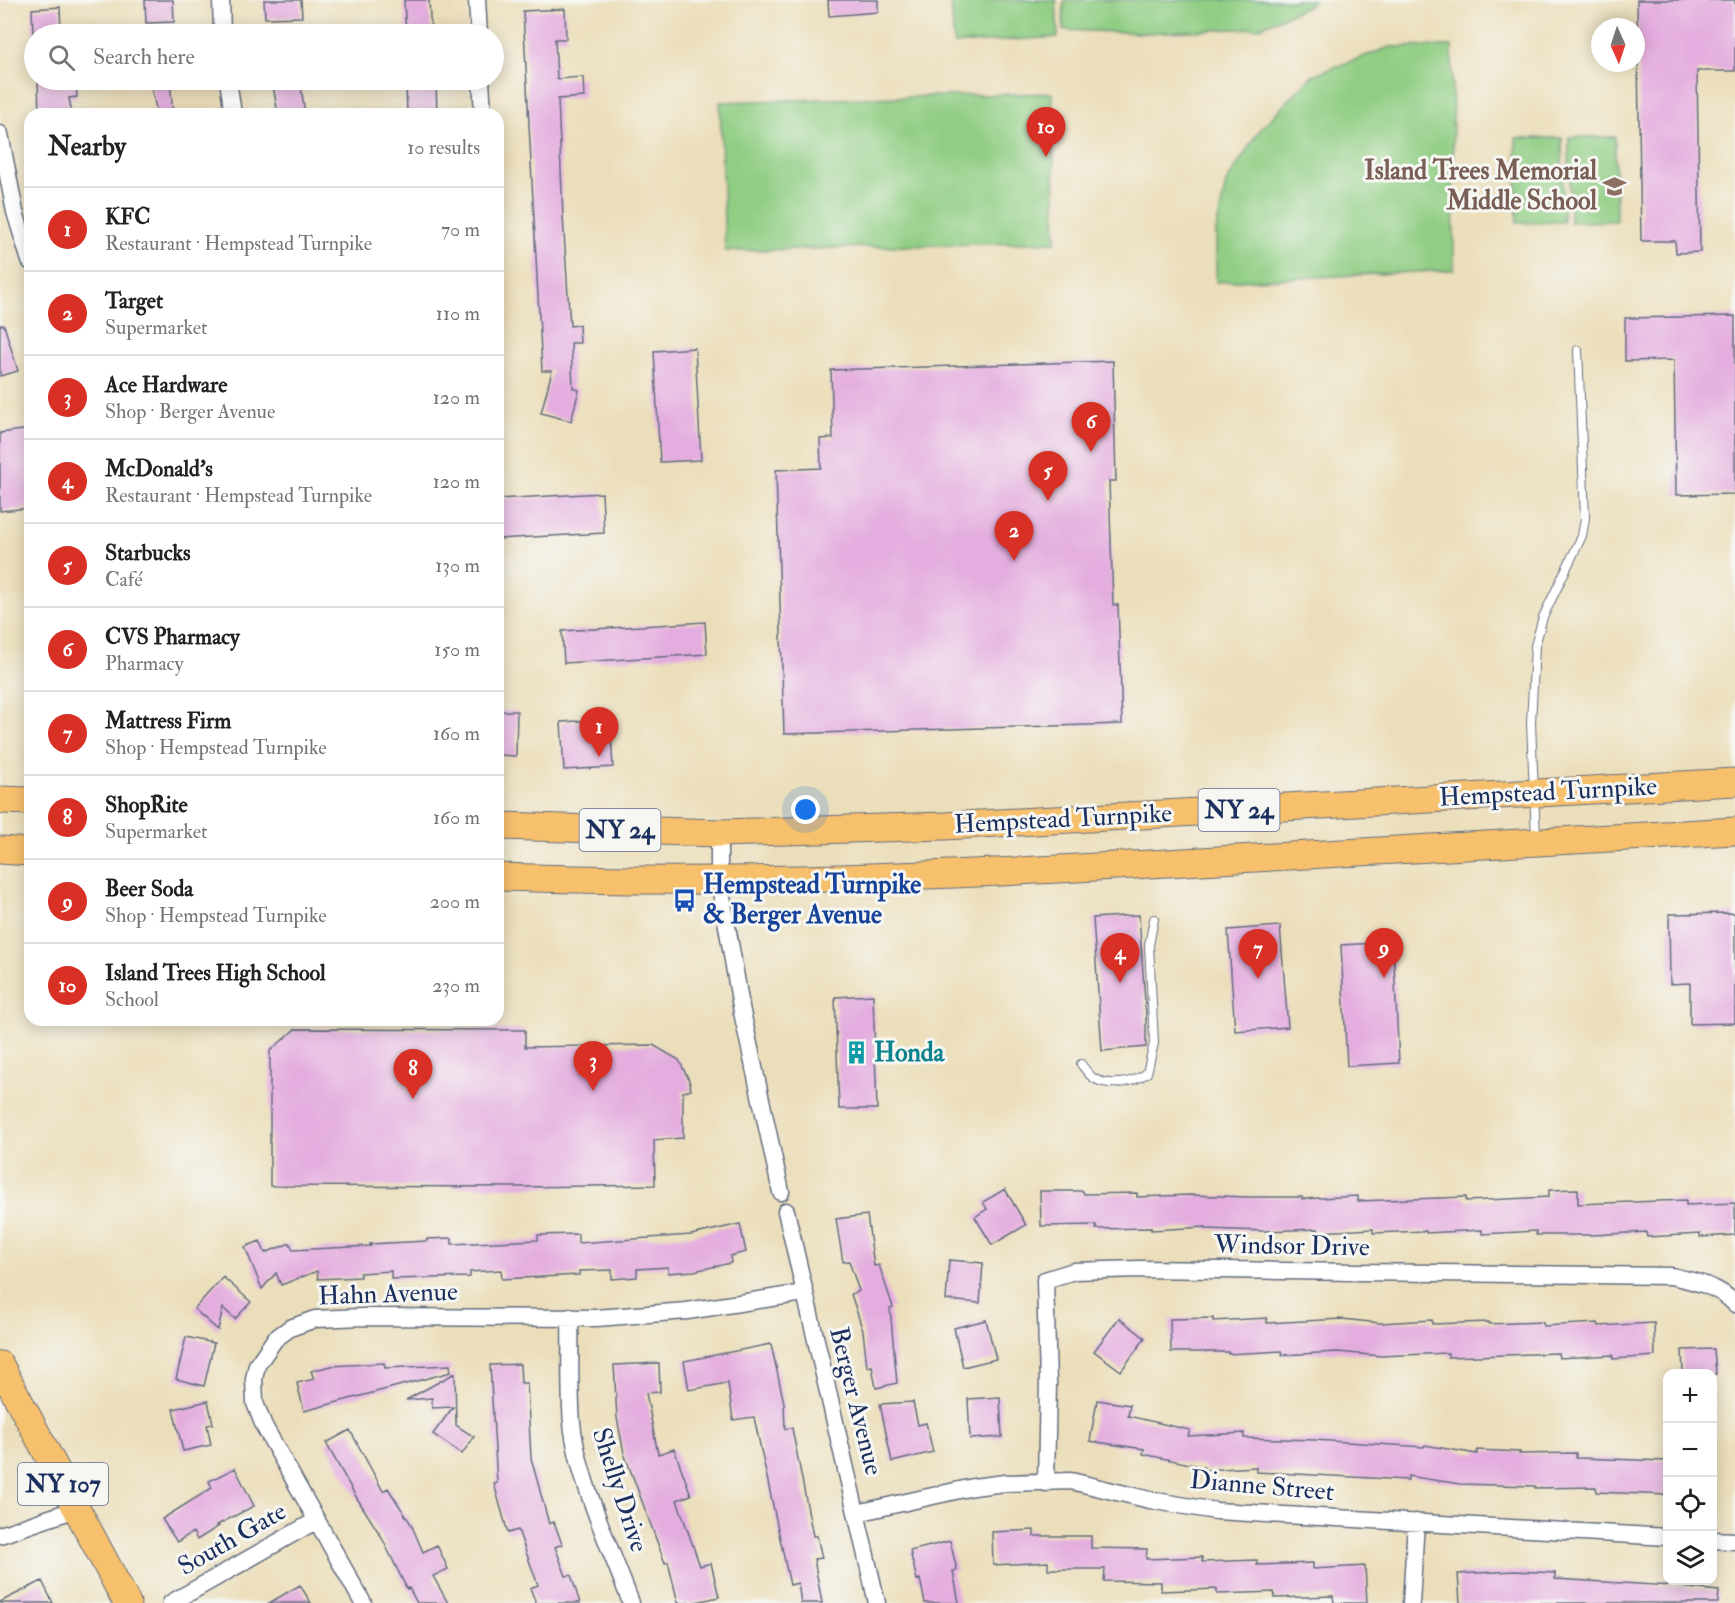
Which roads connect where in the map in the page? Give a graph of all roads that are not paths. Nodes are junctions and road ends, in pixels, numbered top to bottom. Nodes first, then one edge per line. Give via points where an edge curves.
1 (220, 0) edge
2 (477, 0) edge
3 (221, 24) edge
4 (478, 24) edge
5 (229, 90) edge
6 (482, 90) edge
7 (232, 108) edge
8 (483, 108) edge
9 (0, 134) edge
10 (24, 241) edge
11 (1578, 350) dead end
12 (1735, 782) edge
13 (1534, 793) junction
14 (0, 800) edge
15 (24, 801) edge
16 (504, 826) edge
17 (1735, 831) edge
18 (719, 832) junction
19 (1537, 842) junction
20 (0, 850) edge
21 (24, 852) edge
22 (504, 877) edge
23 (719, 880) junction
24 (1155, 919) dead end
25 (1081, 1064) dead end
26 (781, 1192) dead end
27 (786, 1211) dead end
28 (804, 1293) junction
29 (1735, 1304) edge
30 (570, 1317) junction
31 (0, 1365) edge
32 (1046, 1483) junction
33 (76, 1509) junction
34 (857, 1513) junction
35 (317, 1520) junction
36 (1416, 1522) junction
37 (0, 1535) edge
38 (1663, 1537) edge
39 (1717, 1540) edge
40 (1735, 1541) edge
41 (127, 1603) edge
42 (171, 1603) edge
43 (363, 1603) edge
44 (631, 1603) edge
45 (878, 1603) edge
46 (1411, 1603) edge

1 - 3 street
2 - 4 street
5 - 7 street
6 - 8 street
9 - 10 street
11 - 13 lane via 1585,518 1582,536 1543,617 1535,646 1531,723
12 - 13 main road, Hempstead Turnpike / NY 24
13 - 18 main road, Hempstead Turnpike / NY 24 via 982,824
13 - 19 lane
14 - 15 main road
16 - 18 main road, Hempstead Turnpike / NY 24
17 - 19 main road, Hempstead Turnpike / NY 24
18 - 23 street
19 - 23 main road, Hempstead Turnpike / NY 24 via 1023,872
20 - 21 main road
22 - 23 main road, Hempstead Turnpike / NY 24
23 - 26 street via 744,1023
24 - 25 lane via 1149,945 1154,1043 1147,1073 1137,1080 1107,1083 1093,1078
27 - 28 street, Berger Avenue
28 - 30 street, Hahn Avenue via 687,1311
28 - 34 street, Berger Avenue
29 - 32 street, Windsor Drive via 1703,1283 1671,1276 1074,1271 1045,1280
30 - 35 street, Hahn Avenue via 315,1319 290,1328 275,1339 257,1365 255,1403
30 - 44 street, Shelly Drive via 572,1423 577,1452
31 - 33 main road, NY 107
32 - 34 street, Dianne Street via 972,1487
32 - 36 street, Dianne Street via 1071,1481 1216,1511
33 - 37 street
33 - 41 main road, NY 107
34 - 45 street, Berger Avenue
35 - 42 street, South Gate
35 - 43 street, Hahn Avenue
36 - 38 street, Dianne Street
36 - 46 street
39 - 40 street

